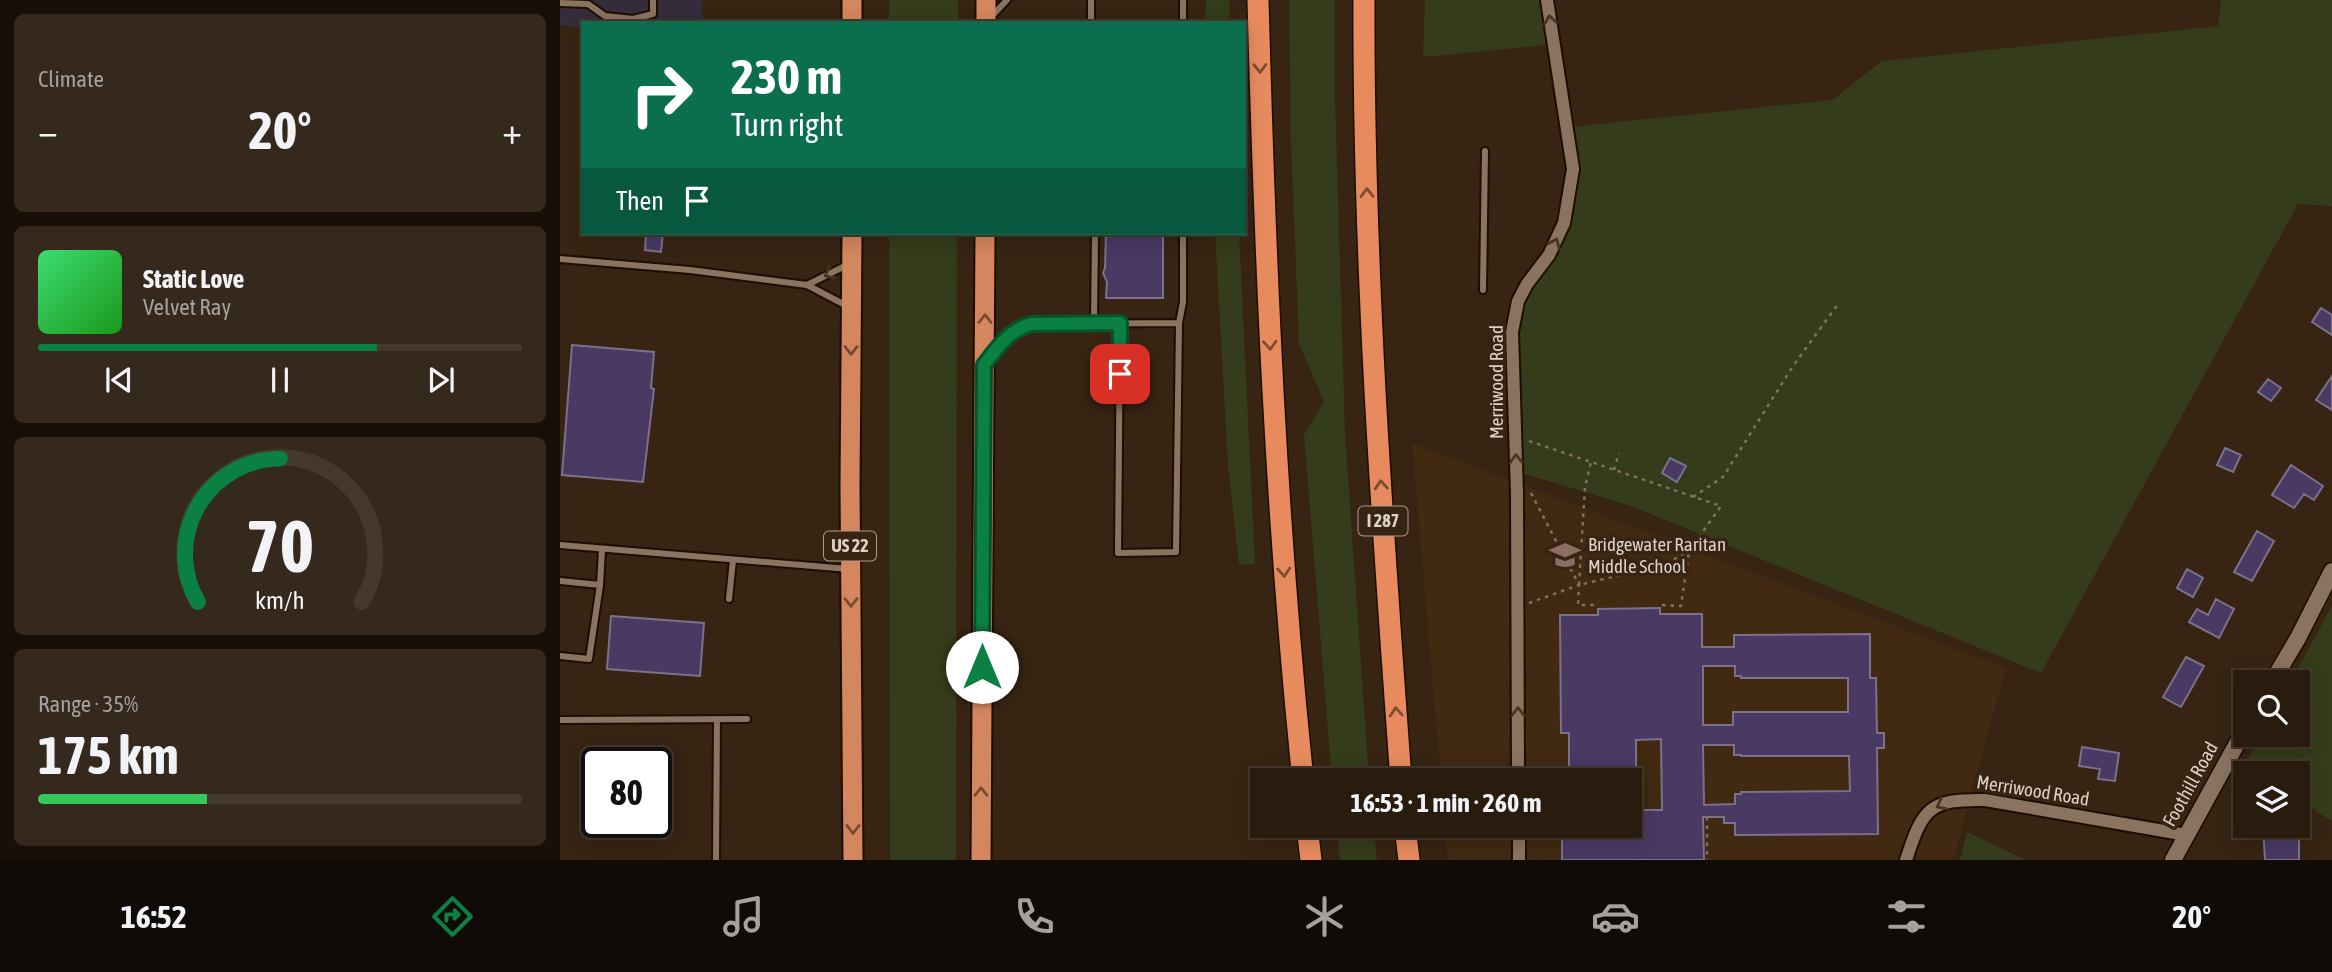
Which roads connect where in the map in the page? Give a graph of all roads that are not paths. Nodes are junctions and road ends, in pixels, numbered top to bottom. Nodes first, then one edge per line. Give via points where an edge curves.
1 (653, 0) edge
2 (852, 0) edge
3 (986, 0) edge
4 (1007, 0) edge
5 (1091, 0) edge
6 (1183, 0) edge
7 (1258, 0) edge
8 (1364, 0) edge
9 (1547, 0) edge
10 (560, 3) edge
11 (852, 21) edge
12 (986, 21) edge
13 (987, 21) edge
14 (1091, 21) edge
15 (1183, 21) edge
16 (1485, 151) dead end
17 (852, 235) edge
18 (985, 235) edge
19 (1095, 235) edge
20 (1183, 235) edge
21 (560, 259) edge
22 (852, 262) junction
23 (807, 285) junction
24 (1483, 290) dead end
25 (852, 308) junction
26 (1094, 323) junction
27 (1120, 323) junction
28 (1179, 323) junction
29 (984, 365) junction
30 (560, 545) edge
31 (602, 549) junction
32 (733, 560) junction
33 (851, 569) junction
34 (2332, 571) edge
35 (560, 581) edge
36 (600, 585) junction
37 (729, 599) dead end
38 (560, 656) edge
39 (2279, 670) edge
40 (717, 719) junction
41 (747, 719) dead end
42 (560, 720) edge
43 (2235, 747) edge
44 (1302, 768) edge
45 (1400, 768) edge
46 (1518, 768) edge
47 (2187, 835) junction
48 (1308, 838) edge
49 (1406, 838) edge
50 (1518, 838) edge
51 (716, 860) edge
52 (853, 860) edge
53 (981, 860) edge
54 (1311, 860) edge
55 (1409, 860) edge
56 (1519, 860) edge
57 (1906, 860) edge
58 (2173, 860) edge

1 - 10 lane via 653,14 634,19 605,16 588,4
2 - 11 highway
3 - 12 highway
4 - 13 lane
5 - 14 lane
6 - 15 lane
7 -> 44 highway via 1276,472
45 -> 8 highway, I 287 via 1369,261
46 -> 9 street, Merriwood Road via 1513,332 1518,301 1549,255 1563,223 1572,176
16 - 24 lane
17 - 22 highway, US 22
29 -> 18 highway
19 - 26 lane
20 - 28 lane
21 - 23 lane
22 -> 23 lane
22 - 25 highway, US 22
23 - 25 lane
25 -> 33 highway, US 22
26 - 27 lane
26 - 29 lane via 1022,326 1003,340
27 - 28 lane
27 - 28 lane via 1118,553 1176,552
53 -> 29 highway
30 - 31 lane
31 - 32 lane
31 - 36 lane
32 - 33 lane
32 - 37 lane
33 -> 52 highway, US 22
34 - 39 street
35 - 36 lane
36 - 38 lane via 589,659
40 - 41 lane
40 - 42 lane
40 - 51 lane
43 - 47 street, Foothill Road
47 -> 57 street, Merriwood Road via 1985,800 1944,801 1923,819
47 - 58 street, Foothill Road
48 - 54 highway
49 - 55 highway
50 - 56 street

